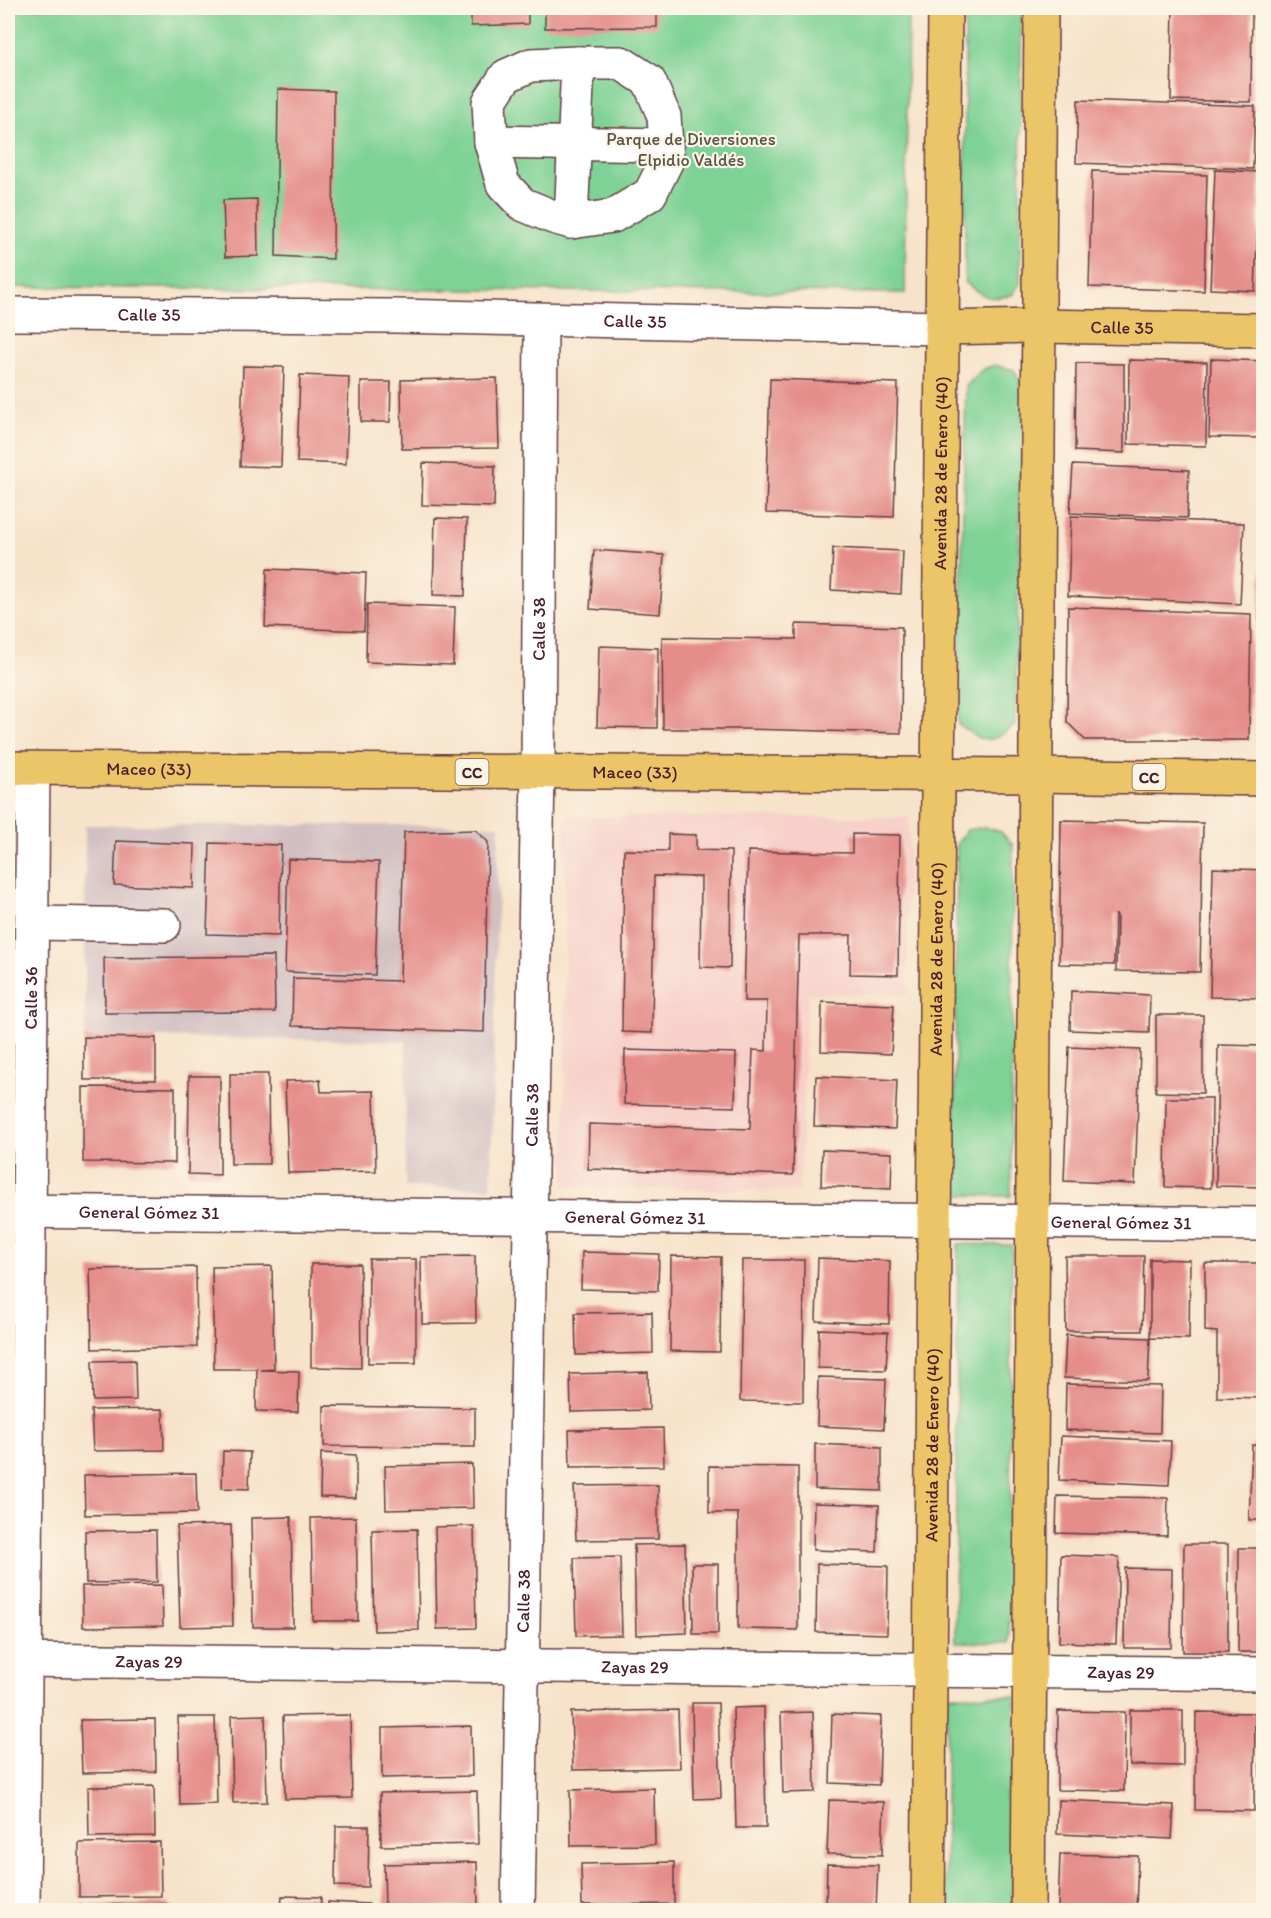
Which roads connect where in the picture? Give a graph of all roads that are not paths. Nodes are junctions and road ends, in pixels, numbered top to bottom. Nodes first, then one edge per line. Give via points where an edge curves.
1 (945, 8) edge
2 (1041, 8) edge
3 (578, 63) junction
4 (491, 142) junction
5 (574, 144) junction
6 (666, 146) junction
7 (571, 222) junction
8 (8, 314) edge
9 (541, 320) junction
10 (1038, 326) junction
11 (942, 328) junction
12 (1263, 330) edge
13 (20, 768) edge
14 (537, 772) junction
15 (937, 775) junction
16 (1035, 775) junction
17 (1263, 779) edge
18 (32, 923) junction
19 (164, 925) dead end
20 (18, 1211) edge
21 (530, 1215) junction
22 (934, 1220) junction
23 (1032, 1221) junction
24 (1263, 1224) edge
25 (16, 1660) edge
26 (522, 1665) junction
27 (930, 1670) junction
28 (1030, 1671) junction
29 (1263, 1674) edge
30 (23, 1911) edge
31 (518, 1911) edge
32 (928, 1911) edge
33 (1028, 1911) edge

1 - 11 main road, Avenida 28 de Enero (40)
2 - 10 main road
3 - 4 street via 531,64 506,76 489,102
3 - 5 street
3 - 6 street via 621,63 649,81 664,116
4 - 5 street
4 - 7 street via 503,184 522,204
5 - 6 street
5 - 7 street
6 - 7 street via 667,160 650,194 613,216
8 - 9 street, Calle 35
9 - 11 street, Calle 35
9 - 14 street, Calle 38
10 - 11 main road, Calle 35
10 - 12 main road, Calle 35
10 - 16 main road
11 - 15 main road, Avenida 28 de Enero (40)
13 - 14 main road, Maceo (33) / CC
13 - 18 street, Calle 36
14 - 15 main road, Maceo (33) / CC
14 - 21 street, Calle 38
15 - 16 main road, Maceo (33) / CC
15 - 22 main road, Avenida 28 de Enero (40)
16 - 17 main road, Maceo (33) / CC
16 - 23 main road
18 - 19 street
18 - 20 street, Calle 36
20 - 21 street, General Gómez 31
20 - 25 street, Calle 36
21 - 22 street, General Gómez 31
21 - 26 street, Calle 38
22 - 23 street, General Gómez 31
22 - 27 main road, Avenida 28 de Enero (40)
23 - 24 street, General Gómez 31
23 - 28 main road
25 - 26 street, Zayas 29
25 - 30 street, Calle 36
26 - 27 street, Zayas 29
26 - 31 street, Calle 38
27 - 28 street, Zayas 29
27 - 32 main road, Avenida 28 de Enero (40)
28 - 29 street, Zayas 29
28 - 33 main road

